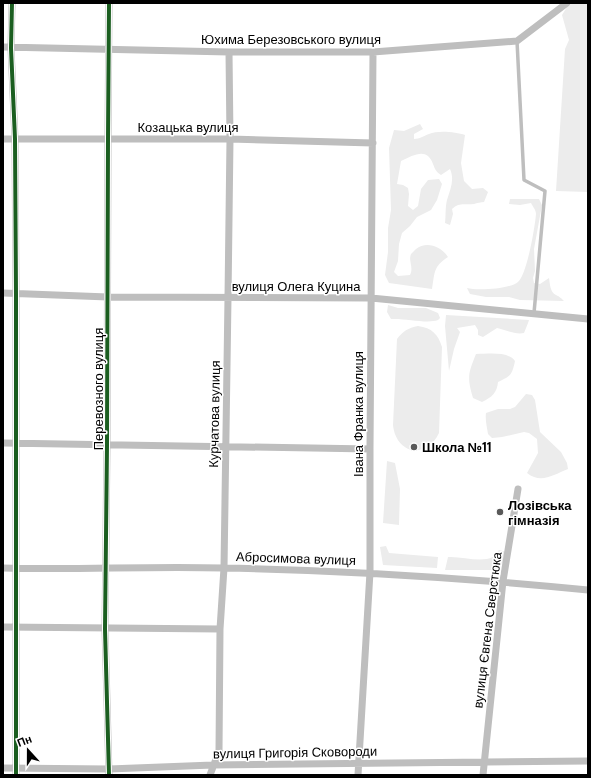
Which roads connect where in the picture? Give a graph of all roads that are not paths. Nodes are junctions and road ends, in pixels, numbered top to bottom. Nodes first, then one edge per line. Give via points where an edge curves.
1 (12, 3) edge
2 (109, 3) edge
3 (567, 3) edge
4 (517, 41) junction
5 (7, 47) edge
6 (109, 50) junction
7 (229, 52) junction
8 (373, 52) junction
9 (3, 138) edge
10 (14, 139) junction
11 (108, 139) junction
12 (230, 139) junction
13 (373, 143) junction
14 (3, 294) edge
15 (16, 294) junction
16 (108, 297) junction
17 (228, 298) junction
18 (371, 298) junction
19 (534, 313) junction
20 (588, 319) edge
21 (3, 443) edge
22 (16, 443) junction
23 (107, 444) junction
24 (226, 447) junction
25 (370, 450) junction
26 (518, 489) dead end
27 (106, 567) junction
28 (3, 568) edge
29 (224, 568) junction
30 (16, 569) junction
31 (370, 572) junction
32 (503, 581) junction
33 (588, 590) edge
34 (3, 627) edge
35 (16, 627) junction
36 (105, 629) junction
37 (220, 629) junction
38 (588, 761) edge
39 (483, 762) junction
40 (358, 764) junction
41 (213, 765) junction
42 (3, 768) edge
43 (16, 771) edge
44 (109, 772) edge
45 (210, 775) edge
46 (358, 775) edge
47 (483, 775) edge

1 - 5 street
2 - 6 street, Перевозного вулиця
3 - 4 street
4 - 8 street, Юхима Березовського вулиця
4 - 19 lane via 524,180 545,191
5 - 6 street, Юхима Березовського вулиця
5 - 10 street
6 - 7 street, Юхима Березовського вулиця
6 - 11 street, Перевозного вулиця
7 - 8 street, Юхима Березовського вулиця
7 - 12 street, Курчатова вулиця
8 - 13 street, Івана Франка вулиця
9 - 10 street, Козацька вулиця
10 - 11 street, Козацька вулиця
10 - 15 street
11 - 12 street, Козацька вулиця
11 - 16 street, Перевозного вулиця
12 - 13 street, Козацька вулиця
12 - 17 street, Курчатова вулиця
13 - 18 street, Івана Франка вулиця
14 - 15 street, вулиця Олега Куцина
15 - 16 street, вулиця Олега Куцина
15 - 22 street
16 - 17 street, вулиця Олега Куцина
16 - 23 street, Перевозного вулиця
17 - 18 street, вулиця Олега Куцина
17 - 24 street, Курчатова вулиця
18 - 19 street, вулиця Олега Куцина
18 - 25 street, Івана Франка вулиця
19 - 20 street, вулиця Олега Куцина
21 - 22 street
22 - 23 street
22 - 30 street
23 - 24 street
23 - 27 street, Перевозного вулиця
24 - 25 street
24 - 29 street, Курчатова вулиця
25 - 31 street, Івана Франка вулиця
26 - 32 street, вулиця Євгена Сверстюка
27 - 29 street, Абросимова вулиця
27 - 30 street, Абросимова вулиця
27 - 36 street, Перевозного вулиця
28 - 30 street, Абросимова вулиця
29 - 31 street, Абросимова вулиця
29 - 37 street, Курчатова вулиця
30 - 35 street
31 - 32 street, Абросимова вулиця
31 - 40 street, Івана Франка вулиця
32 - 33 street, Абросимова вулиця
32 - 39 street, вулиця Євгена Сверстюка
34 - 35 street
35 - 36 street
35 - 43 street
36 - 37 street
36 - 44 street, Перевозного вулиця
37 - 41 street, Курчатова вулиця via 219,751
38 - 39 street, вулиця Григорія Сковороди
39 - 40 street, вулиця Григорія Сковороди
39 - 47 street, вулиця Євгена Сверстюка
40 - 41 street, вулиця Григорія Сковороди
40 - 46 street, Івана Франка вулиця
41 - 44 street, вулиця Григорія Сковороди
41 - 45 street, Курчатова вулиця
42 - 43 street, вулиця Григорія Сковороди
43 - 44 street, вулиця Григорія Сковороди

